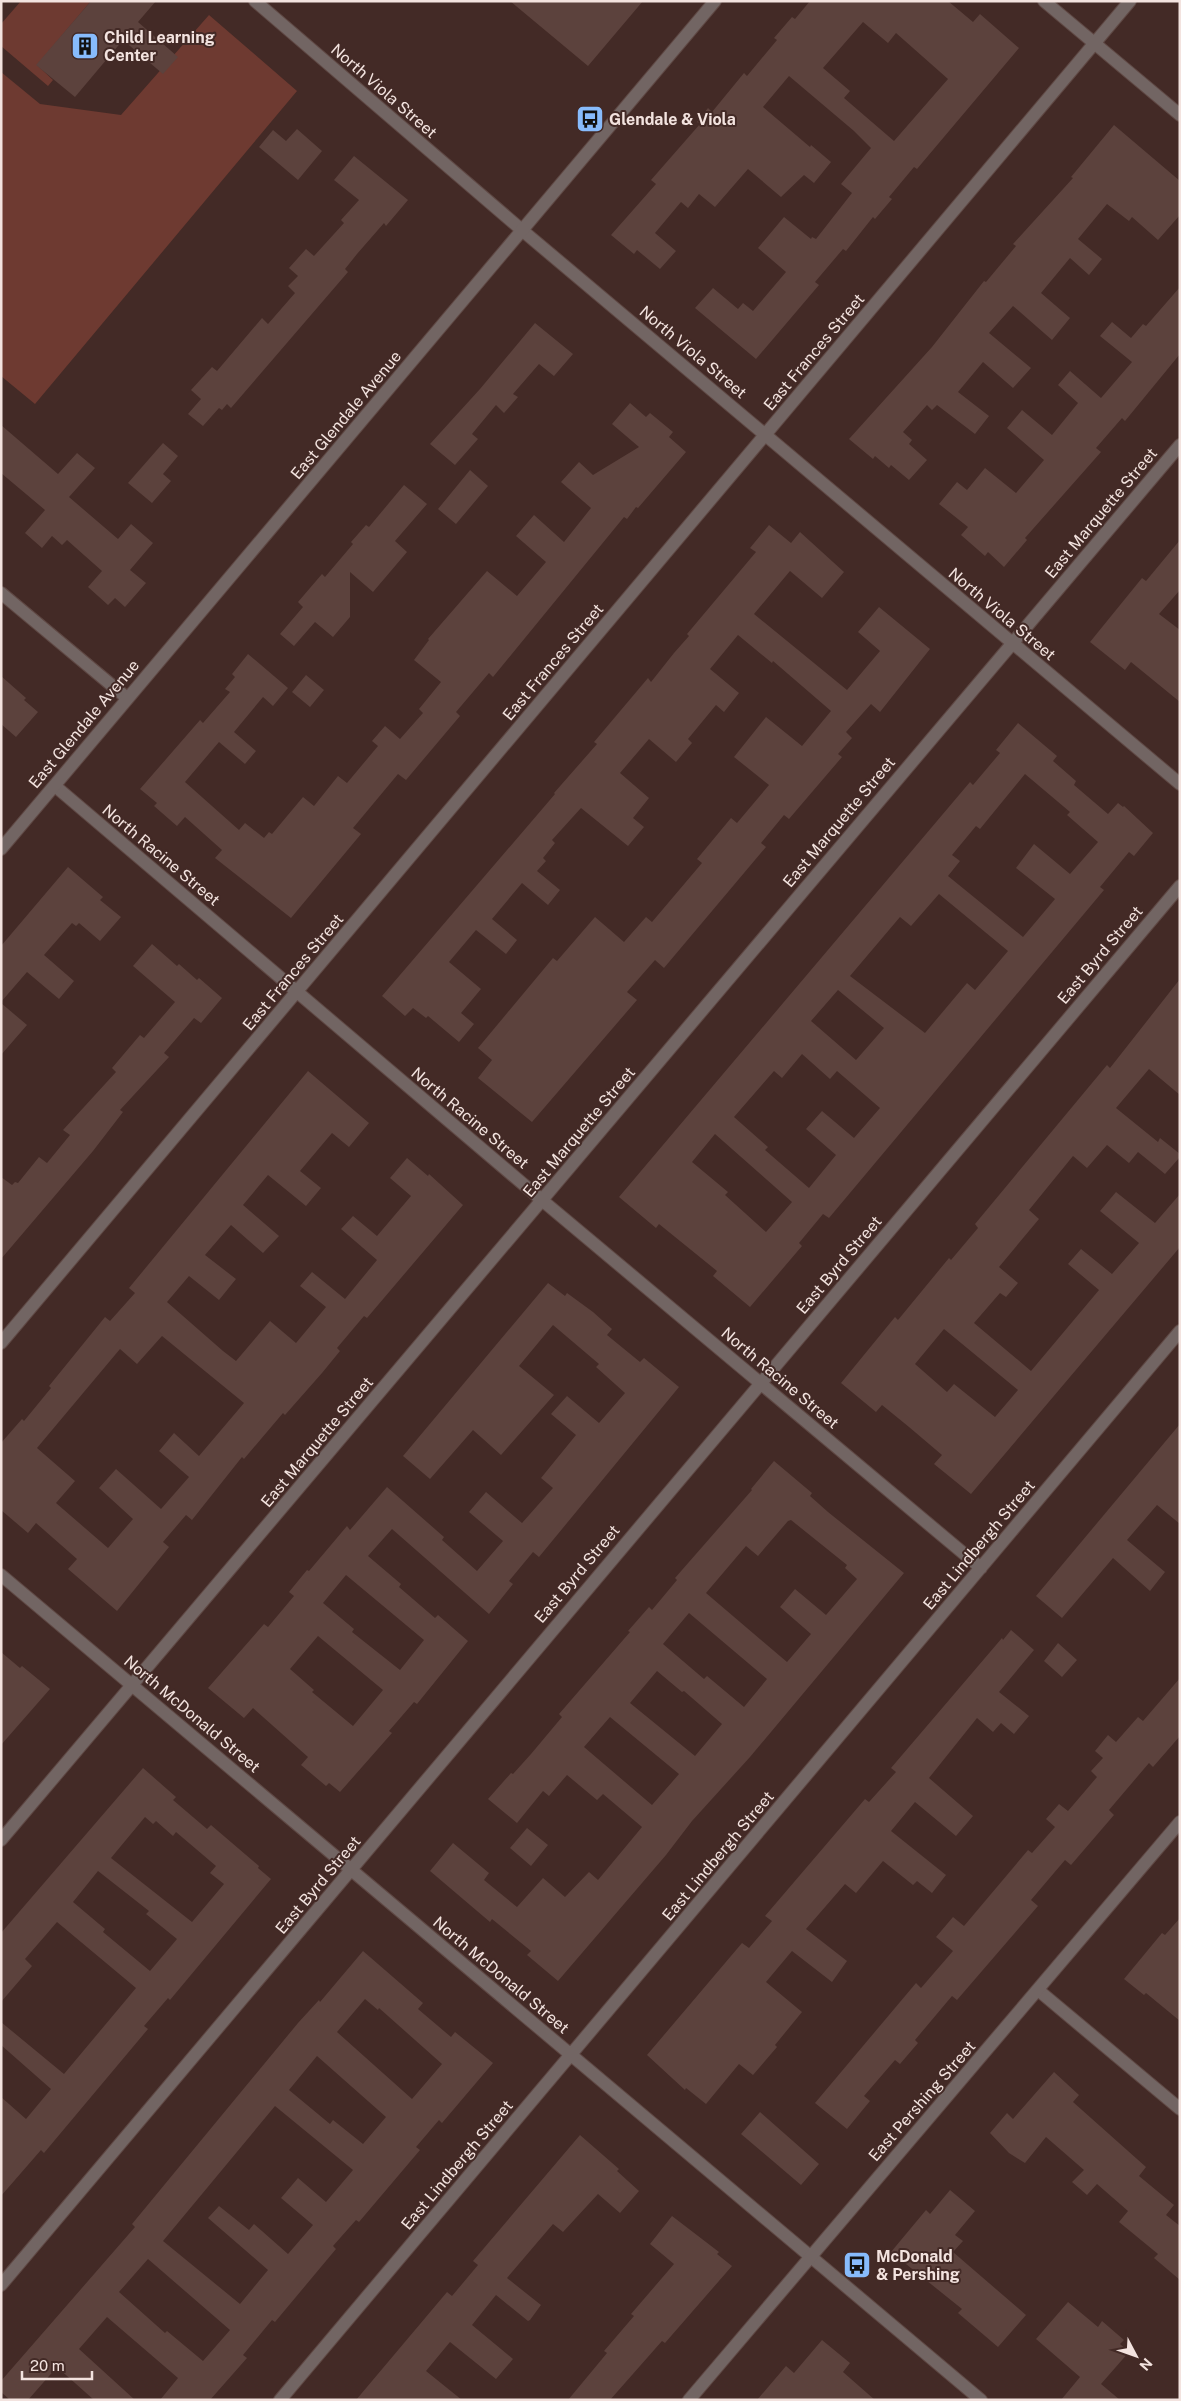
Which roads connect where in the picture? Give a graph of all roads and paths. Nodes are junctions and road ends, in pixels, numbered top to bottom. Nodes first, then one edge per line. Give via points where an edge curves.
1 (255, 1) edge
2 (715, 1) edge
3 (1044, 1) edge
4 (1130, 1) edge
5 (1094, 44) junction
6 (1180, 115) edge
7 (523, 231) junction
8 (766, 435) junction
9 (1180, 445) edge
10 (1, 592) edge
11 (1011, 643) junction
12 (127, 698) junction
13 (1180, 784) edge
14 (55, 786) junction
15 (1, 849) edge
16 (1180, 886) edge
17 (297, 992) junction
18 (543, 1201) junction
19 (1180, 1331) edge
20 (1, 1343) edge
21 (761, 1383) junction
22 (981, 1568) junction
23 (1, 1575) edge
24 (132, 1685) junction
25 (1180, 1822) edge
26 (1, 1840) edge
27 (352, 1870) junction
28 (1038, 1990) junction
29 (572, 2055) junction
30 (1180, 2109) edge
31 (810, 2256) junction
32 (1, 2285) edge
33 (280, 2400) edge
34 (689, 2400) edge
35 (981, 2400) edge

1 - 7 street, North Viola Street
2 - 7 street, East Glendale Avenue
3 - 5 street
4 - 5 street, East Frances Street
5 - 6 street
5 - 8 street, East Frances Street
7 - 8 street, North Viola Street
7 - 12 street, East Glendale Avenue
8 - 11 street, North Viola Street
8 - 17 street, East Frances Street
9 - 11 street, East Marquette Street
10 - 12 street
11 - 13 street, North Viola Street
11 - 18 street, East Marquette Street
12 - 14 street, East Glendale Avenue
14 - 15 street, East Glendale Avenue
14 - 17 street, North Racine Street
16 - 21 street, East Byrd Street
17 - 18 street, North Racine Street
17 - 20 street, East Frances Street
18 - 21 street, North Racine Street
18 - 24 street, East Marquette Street
19 - 22 street, East Lindbergh Street
21 - 22 street, North Racine Street
21 - 27 street, East Byrd Street
22 - 29 street, East Lindbergh Street
23 - 24 street, North McDonald Street
24 - 26 street, East Marquette Street
24 - 27 street, North McDonald Street
25 - 28 street, East Pershing Street
27 - 29 street, North McDonald Street
27 - 32 street, East Byrd Street
28 - 30 street
28 - 31 street, East Pershing Street
29 - 31 street, North McDonald Street
29 - 33 street, East Lindbergh Street
31 - 34 street, East Pershing Street
31 - 35 street, North McDonald Street

